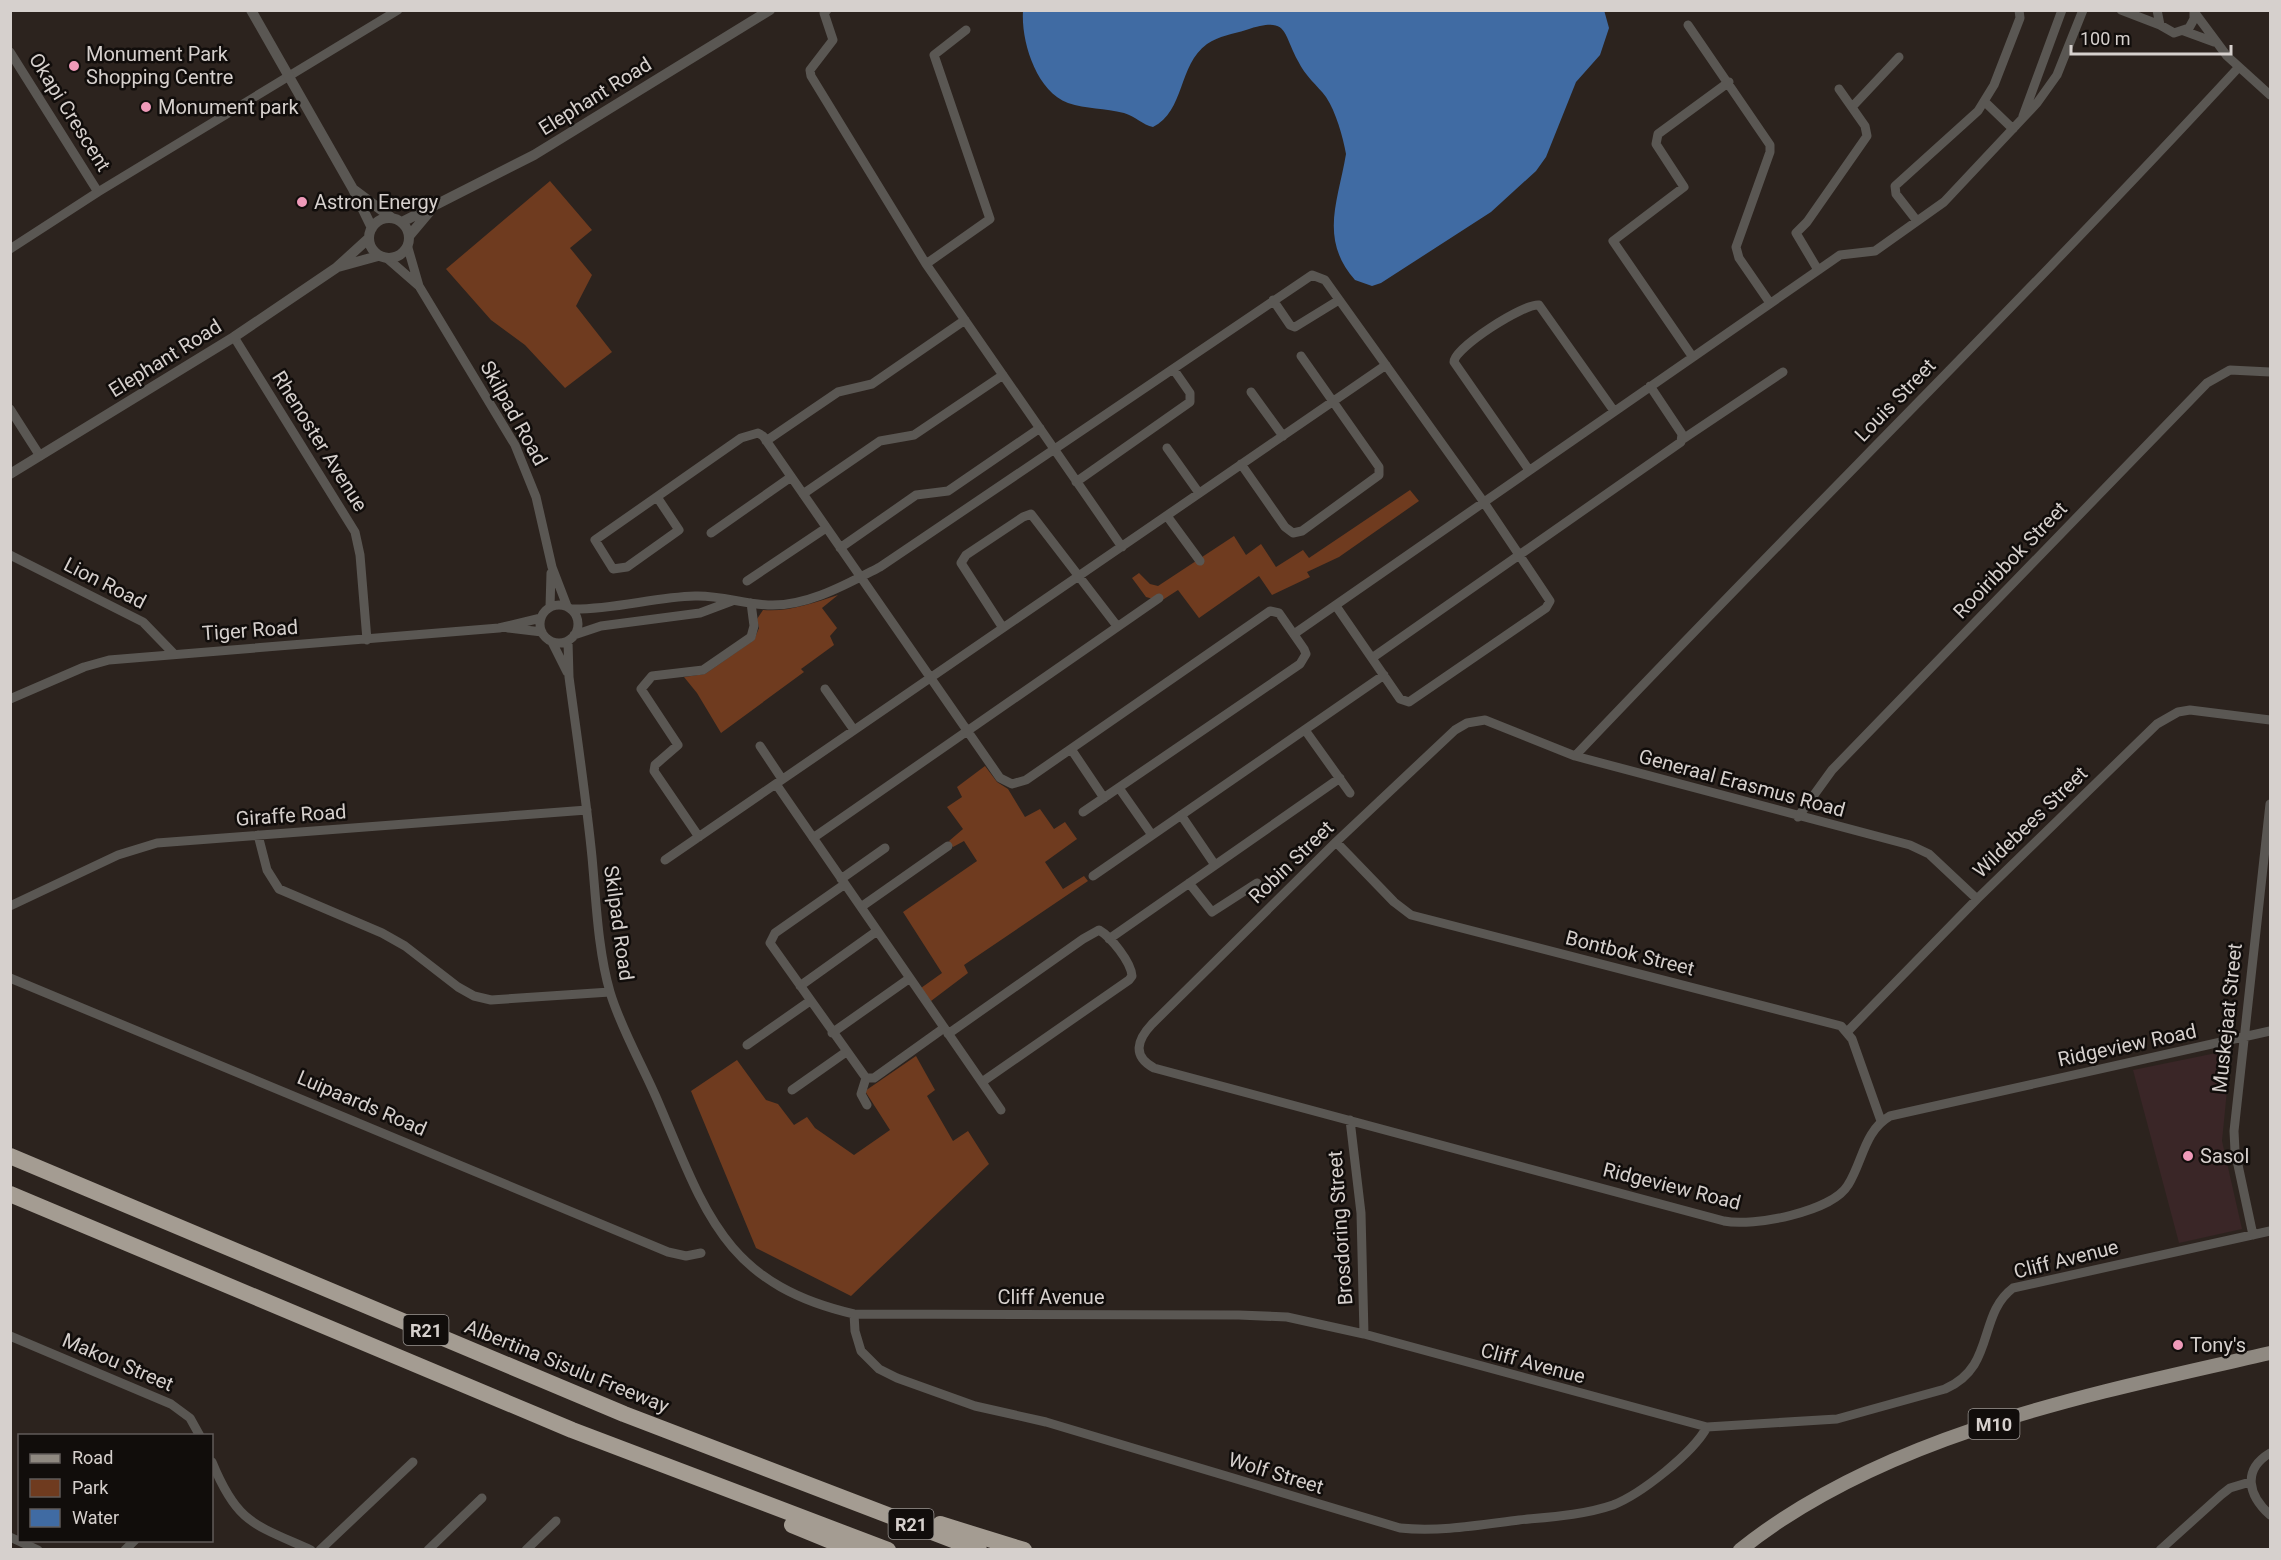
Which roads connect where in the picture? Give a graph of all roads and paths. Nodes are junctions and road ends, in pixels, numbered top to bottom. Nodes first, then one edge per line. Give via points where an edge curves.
1 (251, 10) edge
2 (398, 10) edge
3 (770, 10) edge
4 (826, 10) edge
5 (2019, 10) edge
6 (2062, 10) edge
7 (2083, 10) edge
8 (2121, 10) edge
9 (2157, 10) edge
10 (2195, 12) edge
11 (1688, 25) dead end
12 (2160, 25) junction
13 (966, 30) dead end
14 (2055, 30) junction
15 (2184, 31) junction
16 (2072, 36) junction
17 (2214, 42) junction
18 (10, 52) edge
19 (1899, 57) dead end
20 (2238, 68) junction
21 (288, 76) junction
22 (1729, 82) junction
23 (1839, 89) dead end
24 (2271, 95) edge
25 (1985, 102) junction
26 (1852, 107) junction
27 (2022, 121) junction
28 (2013, 129) junction
29 (353, 189) junction
30 (99, 192) junction
31 (436, 206) junction
32 (397, 220) junction
33 (1917, 221) junction
34 (370, 233) junction
35 (410, 235) junction
36 (408, 248) junction
37 (10, 249) edge
38 (383, 258) junction
39 (926, 264) junction
40 (336, 268) junction
41 (1818, 270) junction
42 (418, 286) junction
43 (1273, 300) junction
44 (1339, 300) junction
45 (1770, 303) junction
46 (965, 320) junction
47 (234, 337) junction
48 (1301, 356) dead end
49 (1692, 356) junction
50 (1386, 365) junction
51 (1174, 370) junction
52 (1783, 372) dead end
53 (2271, 372) edge
54 (1003, 375) junction
55 (1650, 386) junction
56 (1251, 392) dead end
57 (1333, 401) junction
58 (10, 409) edge
59 (1614, 411) junction
60 (1040, 428) junction
61 (1282, 436) junction
62 (1683, 439) junction
63 (766, 441) junction
64 (1167, 448) dead end
65 (1054, 449) junction
66 (40, 456) junction
67 (1241, 464) junction
68 (1529, 470) junction
69 (10, 474) edge
70 (791, 477) junction
71 (1076, 482) junction
72 (1199, 493) junction
73 (803, 494) junction
74 (657, 497) junction
75 (1484, 501) junction
76 (1167, 516) junction
77 (826, 528) junction
78 (711, 533) dead end
79 (1122, 547) junction
80 (840, 548) junction
81 (1520, 554) junction
82 (10, 555) edge
83 (1200, 561) dead end
84 (552, 567) junction
85 (860, 577) junction
86 (1078, 577) junction
87 (747, 582) dead end
88 (1159, 598) dead end
89 (732, 601) junction
90 (751, 603) junction
91 (1336, 606) junction
92 (550, 607) junction
93 (569, 608) junction
94 (541, 618) junction
95 (1117, 626) junction
96 (499, 628) junction
97 (1003, 628) junction
98 (542, 632) junction
99 (1294, 634) junction
100 (571, 638) junction
101 (367, 640) junction
102 (552, 642) junction
103 (174, 654) junction
104 (1372, 658) junction
105 (1384, 675) junction
106 (569, 677) junction
107 (930, 678) junction
108 (825, 689) dead end
109 (10, 699) edge
110 (1485, 720) joint
111 (2271, 720) edge
112 (854, 730) junction
113 (966, 730) junction
114 (1305, 730) junction
115 (760, 746) dead end
116 (1071, 749) junction
117 (1575, 756) junction
118 (1340, 778) junction
119 (779, 782) junction
120 (1119, 788) junction
121 (1350, 793) dead end
122 (1104, 798) junction
123 (2271, 804) edge
124 (587, 810) junction
125 (1083, 813) dead end
126 (1181, 815) junction
127 (1798, 817) junction
128 (258, 835) junction
129 (1152, 835) junction
130 (699, 837) junction
131 (813, 838) junction
132 (1336, 842) junction
133 (948, 846) dead end
134 (885, 848) dead end
135 (665, 860) dead end
136 (1215, 865) junction
137 (1093, 876) dead end
138 (843, 882) junction
139 (1189, 883) junction
140 (1257, 883) dead end
141 (1977, 899) junction
142 (10, 906) edge
143 (861, 907) junction
144 (877, 931) junction
145 (1109, 939) junction
146 (10, 978) edge
147 (910, 978) junction
148 (800, 986) junction
149 (610, 992) junction
150 (810, 1001) junction
151 (946, 1031) junction
152 (1848, 1031) junction
153 (2271, 1031) edge
154 (832, 1033) junction
155 (2242, 1038) junction
156 (747, 1045) dead end
157 (1138, 1050) joint
158 (846, 1052) junction
159 (866, 1078) junction
160 (982, 1082) junction
161 (792, 1090) dead end
162 (867, 1105) dead end
163 (1001, 1110) dead end
164 (1350, 1120) junction
165 (1881, 1121) junction
166 (10, 1156) edge
167 (10, 1194) edge
168 (2271, 1231) edge
169 (2253, 1235) junction
170 (701, 1253) dead end
171 (736, 1254) joint
172 (854, 1314) junction
173 (1364, 1334) junction
174 (10, 1336) edge
175 (2271, 1353) edge
176 (1707, 1427) junction
177 (572, 1430) junction
178 (200, 1434) edge
179 (2271, 1453) edge
180 (413, 1462) dead end
181 (213, 1469) edge
182 (2250, 1482) junction
183 (482, 1498) dead end
184 (844, 1498) junction
185 (2271, 1515) edge
186 (556, 1521) dead end
187 (19, 1542) edge
188 (847, 1548) edge
189 (38, 1550) edge
190 (311, 1550) edge
191 (320, 1550) edge
192 (428, 1550) edge
193 (526, 1550) edge
194 (888, 1550) edge
195 (979, 1550) edge
196 (1024, 1550) edge
197 (1740, 1550) edge
198 (2160, 1550) edge

1 - 21 street
2 - 21 street
3 - 31 street, Elephant Road via 534,155
4 - 39 street via 824,19 833,40 810,70 811,76
5 - 25 street via 2020,18
6 - 14 street
7 - 16 street
8 - 12 street
9 - 12 street
10 - 15 street via 2192,24
10 - 17 street
11 - 22 street
12 - 15 street via 2168,31
13 - 39 street via 934,55 990,219
14 - 16 street
14 - 27 street
15 - 17 street
16 - 27 street via 2057,75
17 - 20 street
18 - 30 street, Okapi Crescent
19 - 26 street
20 - 24 street
20 - 117 street, Louis Street
21 - 29 street
21 - 30 street
22 - 45 street via 1770,145 1736,247 1739,258
22 - 49 street via 1658,134 1656,144 1684,187 1613,241
23 - 26 street
25 - 28 street
25 - 33 street via 1897,182 1896,194
26 - 41 street via 1867,130 1866,139 1796,233
27 - 28 street
28 - 33 street via 1944,202
29 - 32 street
29 - 34 street
30 - 37 street
31 - 32 street, Elephant Road
31 - 35 street, Elephant Road
32 - 34 street via 380,220
32 - 35 street
33 - 41 street via 1875,251 1844,253
34 - 38 street via 373,251
34 - 40 street, Elephant Road
35 - 36 street
36 - 38 street via 400,256
36 - 42 street, Skilpad Road
38 - 40 street, Elephant Road
38 - 42 street, Skilpad Road
39 - 46 street
40 - 47 street, Elephant Road
41 - 45 street
42 - 84 street, Skilpad Road via 515,445 536,497
43 - 44 street via 1312,275 1325,280
43 - 44 street via 1295,327
43 - 51 street
44 - 50 street
45 - 49 street
46 - 54 street
46 - 63 street via 872,384 837,392
47 - 66 street, Elephant Road
47 - 101 street, Rhenoster Avenue via 355,532
48 - 57 street
49 - 55 street
50 - 57 street
50 - 75 street
51 - 65 street
51 - 71 street via 1190,393 1190,402
52 - 62 street
53 - 127 street, Rooiribbok Street via 2230,370 2207,383 1832,770
54 - 60 street
54 - 73 street via 914,435 880,441
55 - 59 street
55 - 62 street
56 - 61 street
57 - 61 street
57 - 67 street via 1379,467 1379,475 1302,531 1293,533 1285,527
58 - 66 street
59 - 68 street
59 - 68 street via 1539,306 1529,305 1518,311 1460,350 1454,362
60 - 65 street
60 - 80 street via 948,491 916,495
61 - 67 street
62 - 81 street
63 - 70 street
63 - 74 street via 758,433 741,438
64 - 72 street
65 - 71 street
65 - 85 street
66 - 69 street, Elephant Road
67 - 72 street
68 - 75 street
70 - 73 street
70 - 78 street
71 - 79 street
72 - 76 street
73 - 77 street
74 - 74 street via 595,540 613,569 627,567 680,530
75 - 81 street
75 - 91 street
76 - 79 street
76 - 83 street
77 - 80 street
77 - 87 street
79 - 86 street
80 - 85 street
81 - 104 street
81 - 105 street via 1548,596 1546,608 1409,702 1400,699
82 - 103 street, Lion Road via 144,622
84 - 92 street, Skilpad Road
84 - 93 street, Skilpad Road
85 - 90 street via 806,599 770,605
85 - 107 street
86 - 95 street
86 - 97 street
86 - 97 street via 1031,514 966,555 961,563 963,568
88 - 95 street
89 - 90 street
89 - 93 street via 693,596 600,609
89 - 100 street via 699,614 601,626
90 - 130 street via 751,637 703,670 652,676 641,689 678,745 658,762 654,771
91 - 99 street
91 - 104 street
92 - 93 street
92 - 94 street
93 - 100 street via 578,619
94 - 96 street, Tiger Road
94 - 98 street
95 - 113 street
96 - 98 street, Tiger Road
96 - 101 street, Tiger Road
97 - 107 street
98 - 102 street
99 - 116 street via 1279,613 1270,611
99 - 120 street via 1306,654 1300,663
100 - 102 street
100 - 106 street, Skilpad Road
101 - 103 street, Tiger Road
102 - 106 street, Skilpad Road
103 - 109 street, Tiger Road via 99,663
104 - 105 street
105 - 114 street
106 - 124 street, Skilpad Road
107 - 112 street
107 - 113 street
108 - 112 street
110 - 117 street, Generaal Erasmus Road
110 - 132 street, Robin Street via 1455,730
111 - 141 street, Wildebees Street via 2190,710 2166,718
112 - 119 street
113 - 116 street via 1000,778 1012,784 1026,780
113 - 131 street
114 - 118 street
114 - 126 street
115 - 119 street
116 - 122 street
117 - 127 street, Generaal Erasmus Road
118 - 121 street
118 - 136 street
119 - 130 street
119 - 131 street
120 - 122 street
120 - 129 street
122 - 125 street
123 - 155 street, Muskejaat Street
124 - 128 street, Giraffe Road
124 - 149 street, Skilpad Road
126 - 129 street
126 - 136 street
127 - 141 street, Generaal Erasmus Road via 1919,849 1936,859
128 - 142 street, Giraffe Road via 142,846
128 - 149 street via 269,876 279,889 395,940 474,996 491,1000
129 - 137 street
130 - 135 street
131 - 138 street
132 - 152 street, Bontbok Street via 1411,915 1834,1024
132 - 157 street, Robin Street via 1152,1024 1142,1036
133 - 143 street
134 - 138 street
136 - 139 street
138 - 143 street
138 - 148 street via 772,936 770,943
139 - 140 street via 1212,912
139 - 145 street
141 - 152 street, Wildebees Street
143 - 144 street
144 - 147 street
144 - 148 street
145 - 151 street via 1099,930 1093,933
145 - 160 street via 1130,967 1129,980
146 - 170 street, Luipaards Road via 668,1252 686,1256
147 - 151 street
147 - 154 street
148 - 150 street
149 - 171 street, Skilpad Road via 707,1214
150 - 154 street
150 - 156 street
151 - 159 street via 874,1078
151 - 160 street
152 - 165 street
153 - 155 street, Ridgeview Road
154 - 158 street
155 - 165 street, Ridgeview Road
155 - 169 street, Muskejaat Street via 2235,1150
157 - 164 street, Ridgeview Road via 1154,1068
158 - 159 street
158 - 161 street
159 - 162 street via 861,1094
160 - 163 street
164 - 165 street, Ridgeview Road via 1738,1224 1758,1223 1824,1204 1842,1193
164 - 173 street, Brosdoring Street via 1361,1213
166 - 184 highway, Albertina Sisulu Freeway / R21 via 624,1414
167 - 177 highway, R21
168 - 169 street, Cliff Avenue
169 - 176 street, Cliff Avenue via 2013,1288 1996,1309 1980,1355 1969,1373 1945,1389 1836,1419
171 - 172 street, Cliff Avenue via 786,1292
172 - 173 street, Cliff Avenue via 1267,1315
172 - 176 street, Wolf Street via 861,1351 879,1369 897,1378 975,1406 1046,1422 1401,1528 1466,1526 1563,1515 1615,1504 1694,1448
173 - 176 street, Cliff Avenue
174 - 178 street, Makou Street via 171,1404 190,1418
175 - 197 main road, M10 via 2078,1398 1895,1459 1855,1476
177 - 188 highway via 616,1455
177 - 194 highway, R21
179 - 182 street via 2257,1463
180 - 191 street
181 - 190 street via 234,1505 249,1521
182 - 185 street via 2255,1498
182 - 198 street via 2230,1488
183 - 192 street
184 - 195 highway, Albertina Sisulu Freeway / R21
184 - 196 highway
186 - 193 street
187 - 189 street

